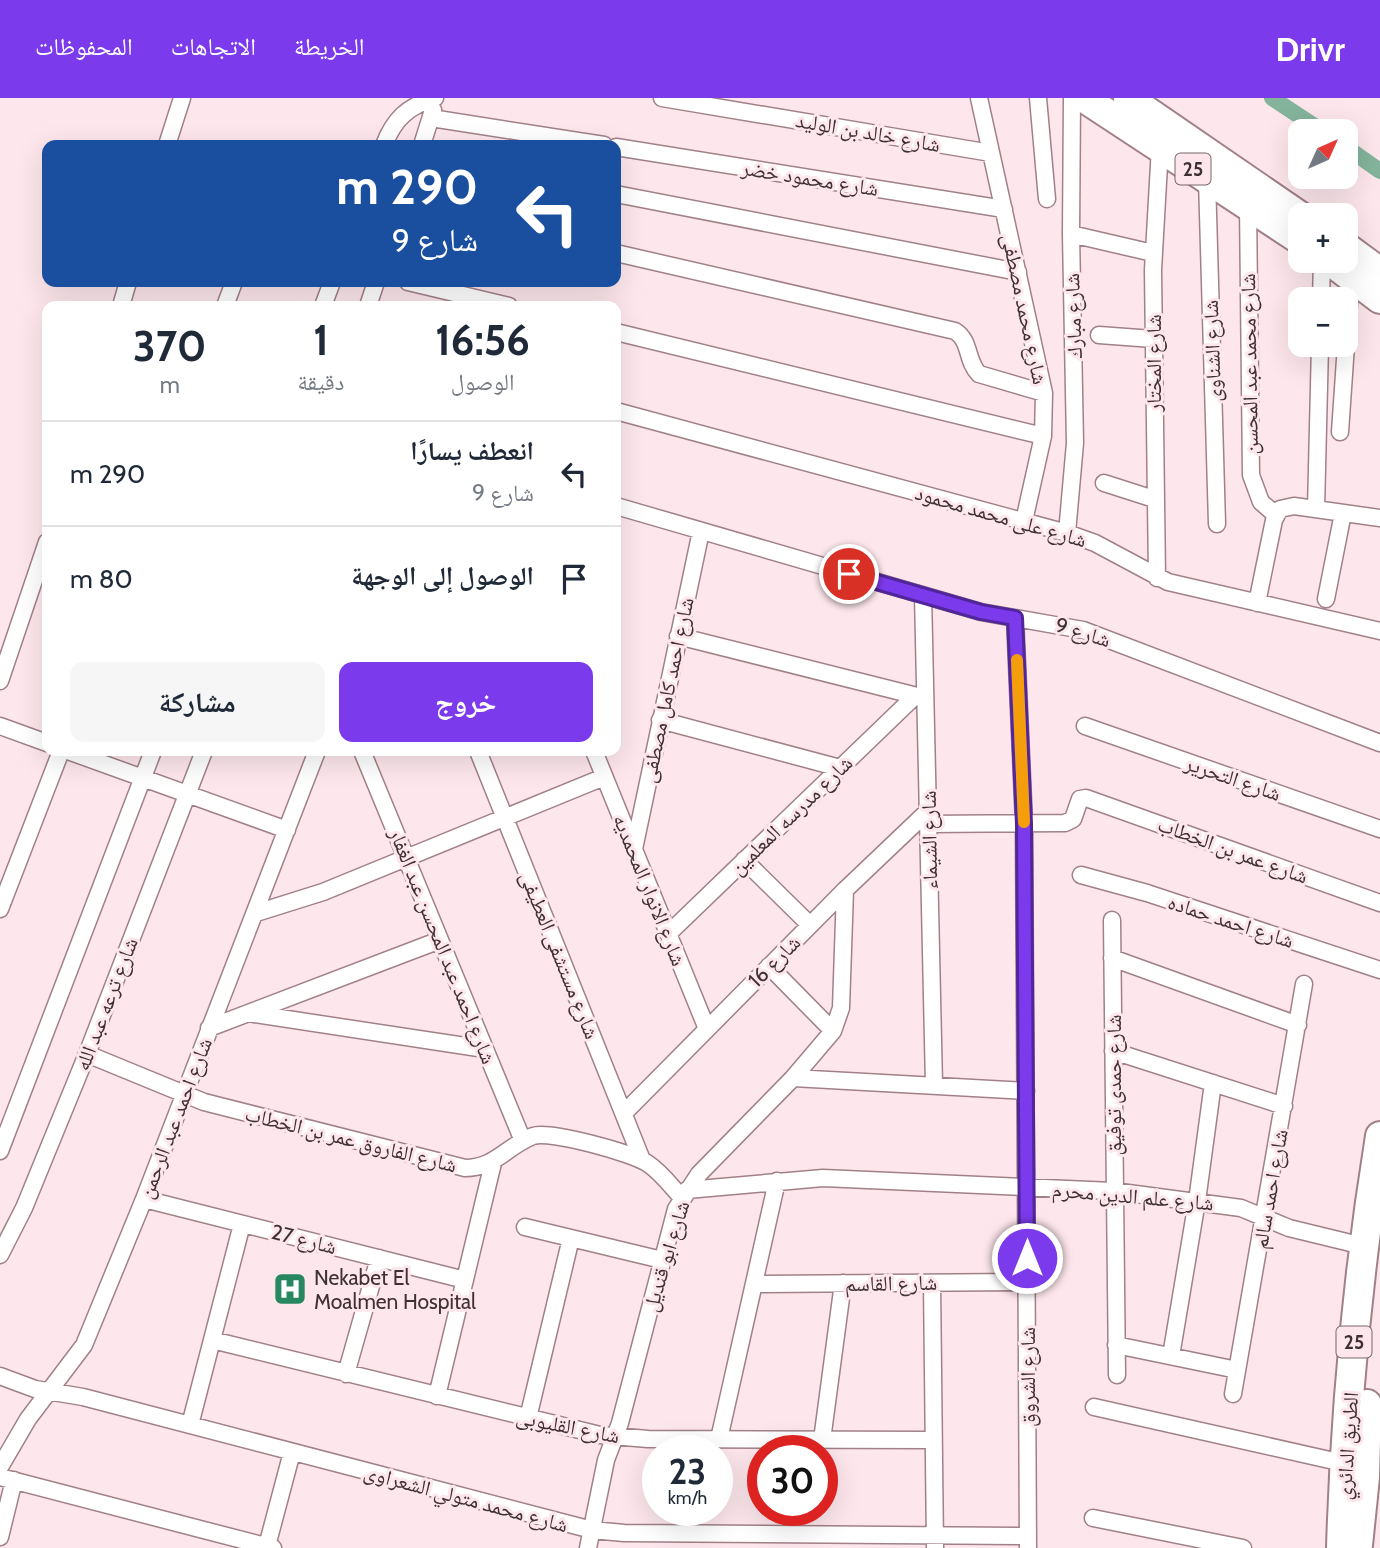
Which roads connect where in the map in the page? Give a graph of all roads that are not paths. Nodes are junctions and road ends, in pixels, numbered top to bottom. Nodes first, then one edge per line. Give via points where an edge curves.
1 (183, 98) edge
2 (436, 98) edge
3 (662, 98) edge
4 (979, 98) edge
5 (1038, 98) edge
6 (1072, 98) edge
7 (1084, 98) edge
8 (1126, 106) edge
9 (431, 118) junction
10 (169, 140) edge
11 (386, 140) edge
12 (424, 140) edge
13 (572, 140) edge
14 (1160, 147) junction
15 (621, 148) edge
16 (991, 153) junction
17 (1208, 179) junction
18 (621, 195) edge
19 (1047, 199) dead end
20 (1248, 205) junction
21 (1288, 208) edge
22 (1004, 209) junction
23 (1288, 232) edge
24 (1070, 234) junction
25 (1153, 253) junction
26 (621, 254) edge
27 (1358, 266) edge
28 (1018, 272) junction
29 (1380, 272) edge
30 (1354, 273) edge
31 (429, 287) edge
32 (1380, 299) edge
33 (488, 301) edge
34 (621, 333) edge
35 (1099, 335) dead end
36 (1153, 340) junction
37 (1320, 357) edge
38 (1345, 357) edge
39 (1044, 393) junction
40 (621, 412) edge
41 (1340, 432) dead end
42 (1042, 436) junction
43 (1104, 483) dead end
44 (1154, 499) junction
45 (1316, 509) junction
46 (621, 510) edge
47 (1343, 513) junction
48 (1276, 514) junction
49 (1380, 518) edge
50 (1024, 521) junction
51 (1217, 524) dead end
52 (701, 531) junction
53 (1067, 533) junction
54 (42, 557) edge
55 (1157, 578) junction
56 (923, 595) junction
57 (1326, 599) dead end
58 (1257, 603) junction
59 (1015, 618) junction
60 (1380, 631) edge
61 (678, 636) junction
62 (0, 681) edge
63 (919, 697) junction
64 (660, 720) junction
65 (0, 726) edge
66 (1085, 726) dead end
67 (42, 741) edge
68 (1380, 743) edge
69 (59, 756) edge
70 (82, 756) edge
71 (151, 756) edge
72 (202, 756) edge
73 (315, 756) edge
74 (364, 756) edge
75 (480, 756) edge
76 (596, 756) edge
77 (840, 768) junction
78 (604, 777) junction
79 (143, 778) junction
80 (188, 794) junction
81 (505, 818) junction
82 (928, 818) junction
83 (1024, 824) junction
84 (1380, 829) edge
85 (287, 830) junction
86 (634, 849) junction
87 (407, 858) junction
88 (744, 860) junction
89 (1081, 875) dead end
90 (845, 890) junction
91 (1380, 903) edge
92 (0, 909) edge
93 (256, 913) junction
94 (1112, 920) dead end
95 (810, 925) junction
96 (668, 934) junction
97 (440, 940) junction
98 (1112, 958) junction
99 (769, 966) junction
100 (1380, 970) edge
101 (1304, 984) dead end
102 (252, 1013) junction
103 (1298, 1025) junction
104 (209, 1028) junction
105 (707, 1029) junction
106 (833, 1031) junction
107 (485, 1049) junction
108 (1113, 1051) junction
109 (87, 1054) junction
110 (793, 1078) junction
111 (1213, 1083) junction
112 (934, 1085) junction
113 (1026, 1091) junction
114 (183, 1095) junction
115 (1284, 1106) junction
116 (624, 1113) junction
117 (1380, 1136) edge
118 (523, 1141) junction
119 (0, 1151) edge
120 (642, 1160) junction
121 (493, 1163) junction
122 (777, 1181) junction
123 (1027, 1188) junction
124 (1113, 1191) junction
125 (684, 1194) junction
126 (144, 1199) junction
127 (1197, 1200) junction
128 (1265, 1217) junction
129 (242, 1224) junction
130 (525, 1227) dead end
131 (1371, 1236) edge
132 (570, 1238) junction
133 (0, 1255) edge
134 (379, 1258) junction
135 (662, 1260) junction
136 (464, 1280) junction
137 (1027, 1282) junction
138 (843, 1283) junction
139 (932, 1283) junction
140 (754, 1284) junction
141 (212, 1340) junction
142 (1116, 1345) junction
143 (1171, 1356) junction
144 (1237, 1370) junction
145 (346, 1374) junction
146 (1117, 1375) dead end
147 (0, 1376) edge
148 (50, 1392) junction
149 (1233, 1394) dead end
150 (437, 1396) junction
151 (1094, 1407) dead end
152 (528, 1418) junction
153 (190, 1425) junction
154 (720, 1435) edge
155 (823, 1435) edge
156 (615, 1437) junction
157 (642, 1438) edge
158 (838, 1440) edge
159 (933, 1440) junction
160 (292, 1452) junction
161 (1351, 1456) junction
162 (0, 1467) edge
163 (7, 1478) edge
164 (1352, 1497) junction
165 (1093, 1518) dead end
166 (592, 1530) junction
167 (0, 1537) edge
168 (935, 1542) edge
169 (247, 1545) edge
170 (1028, 1545) edge
171 (270, 1547) edge
172 (588, 1548) edge
173 (1243, 1548) edge
174 (1341, 1548) edge
175 (1358, 1548) edge

1 - 10 street
2 - 9 street
2 - 11 street via 406,111
3 - 16 street, شارع خالد بن الوليد
4 - 16 street, شارع محمد مصطفى
5 - 19 street
6 - 24 street, شارع مبارك
7 - 8 highway, 25
8 - 14 highway, 25
8 - 21 highway, 25
9 - 12 street
9 - 13 street
14 - 17 highway, 25
14 - 25 street, شارع المختار
15 - 22 street, شارع محمود خضر
16 - 22 street, شارع محمد مصطفى
17 - 20 highway, 25
17 - 51 street, شارع الشناوى
18 - 28 street
20 - 23 highway, 25
20 - 48 street, شارع محمد عبد المحسن via 1251,475 1261,502
22 - 28 street, شارع محمد مصطفى
24 - 25 street
24 - 53 street, شارع مبارك via 1076,443
25 - 36 street, شارع المختار
26 - 39 street via 956,331 966,341 971,364 979,373
27 - 29 highway
28 - 39 street, شارع محمد مصطفى
30 - 32 highway
31 - 33 street
34 - 42 street
35 - 36 street
36 - 44 street, شارع المختار
37 - 45 street
38 - 41 street
39 - 42 street, شارع محمد مصطفى
40 - 50 street, شارع على محمد محمود
42 - 50 street, شارع محمد مصطفى
43 - 44 street
44 - 55 street, شارع المختار
45 - 47 street
45 - 48 street via 1287,506
46 - 52 street, شارع 9
47 - 49 street
47 - 57 street
48 - 58 street
50 - 53 street, شارع على محمد محمود
52 - 56 street, شارع 9
52 - 61 street, شارع احمد كامل مصطفى
53 - 55 street, شارع على محمد محمود via 1102,546
54 - 62 street
55 - 58 street, شارع على محمد محمود
56 - 59 street, شارع 9
56 - 63 street, شارع الشيماء
58 - 60 street, شارع على محمد محمود
59 - 68 street, شارع 9 via 1083,630
59 - 83 street, شارع الشروق
61 - 63 street
61 - 64 street, شارع احمد كامل مصطفى
63 - 77 street, شارع مدرسه المعلمين
63 - 82 street, شارع الشيماء
64 - 77 street
64 - 86 street, شارع احمد كامل مصطفى
65 - 67 street
66 - 84 street, شارع التحرير
69 - 92 street
70 - 79 street
71 - 79 street
72 - 80 street, شارع ترعه عبد الله
73 - 85 street, شارع احمد عبد الرحمن
74 - 87 street, شارع احمد عبد المحسن عبد الغفار
75 - 81 street, شارع مستشفى العطيفى
76 - 78 street, شارع الانوار المحمديه
77 - 88 street, شارع مدرسه المعلمين
78 - 81 street
78 - 86 street, شارع الانوار المحمديه
79 - 80 street
79 - 119 street
80 - 85 street
80 - 109 street, شارع ترعه عبد الله
81 - 87 street
81 - 116 street, شارع مستشفى العطيفى
82 - 83 street
82 - 90 street, شارع 16
82 - 112 street, شارع الشيماء
83 - 91 street, شارع عمر بن الخطاب via 1070,822 1080,799 1086,798
83 - 113 street, شارع الشروق
85 - 93 street, شارع احمد عبد الرحمن
86 - 96 street, شارع الانوار المحمديه
87 - 93 street
87 - 97 street, شارع احمد عبد المحسن عبد الغفار
88 - 95 street
88 - 96 street, شارع مدرسه المعلمين
89 - 100 street, شارع احمد حماده
90 - 95 street, شارع 16
90 - 106 street, شارع ابو قنديل via 841,1009
93 - 104 street, شارع احمد عبد الرحمن
94 - 98 street, شارع حمدى توفيق
95 - 99 street, شارع 16
96 - 105 street, شارع الانوار المحمديه
97 - 102 street
97 - 107 street, شارع احمد عبد المحسن عبد الغفار
98 - 103 street
98 - 108 street, شارع حمدى توفيق
99 - 105 street, شارع 16
99 - 106 street
101 - 103 street, شارع احمد سالم
102 - 104 street
102 - 107 street
103 - 115 street, شارع احمد سالم
104 - 114 street, شارع احمد عبد الرحمن
105 - 116 street, شارع 16
106 - 110 street, شارع ابو قنديل
107 - 118 street, شارع احمد عبد المحسن عبد الغفار
108 - 111 street
108 - 124 street, شارع حمدى توفيق
109 - 114 street, شارع الفاروق عمر بن الخطاب
109 - 133 street, شارع ترعه عبد الله
110 - 112 street
110 - 125 street, شارع ابو قنديل
111 - 115 street
111 - 127 street
112 - 113 street
113 - 123 street, شارع الشروق
114 - 121 street, شارع الفاروق عمر بن الخطاب via 466,1168
114 - 126 street, شارع احمد عبد الرحمن
115 - 128 street, شارع احمد سالم
116 - 120 street, شارع مستشفى العطيفى
117 - 131 highway, الطريق الدائري / 25
118 - 120 street via 549,1135
118 - 121 street
120 - 125 street
121 - 136 street
122 - 123 street, شارع علم الدين محرم via 822,1178
122 - 125 street, شارع علم الدين محرم
122 - 140 street
123 - 124 street, شارع علم الدين محرم
123 - 137 street, شارع الشروق
124 - 127 street, شارع علم الدين محرم
124 - 142 street, شارع حمدى توفيق
125 - 135 street, شارع ابو قنديل
126 - 129 street, شارع 27
126 - 148 street, شارع احمد عبد الرحمن via 84,1345
127 - 128 street, شارع علم الدين محرم
127 - 143 street
128 - 131 street, شارع علم الدين محرم via 1289,1228
128 - 144 street, شارع احمد سالم
129 - 134 street, شارع 27
129 - 141 street
130 - 132 street
131 - 161 highway, الطريق الدائري / 25
132 - 135 street
132 - 152 street
134 - 136 street, شارع 27
134 - 145 street
135 - 156 street, شارع ابو قنديل
136 - 150 street
137 - 139 street, شارع القاسم
137 - 170 street, شارع الشروق
138 - 139 street, شارع القاسم
138 - 140 street, شارع القاسم
138 - 155 street
139 - 159 street
140 - 154 street
141 - 145 street, شارع القليوبى
141 - 153 street
142 - 143 street
142 - 146 street, شارع حمدى توفيق
143 - 144 street
144 - 149 street, شارع احمد سالم
145 - 150 street, شارع القليوبى
147 - 148 street, شارع محمد متولي الشعراوى
148 - 153 street, شارع محمد متولي الشعراوى
148 - 162 street, شارع احمد عبد الرحمن
150 - 152 street, شارع القليوبى
151 - 161 street
152 - 156 street, شارع القليوبى
153 - 160 street, شارع محمد متولي الشعراوى
156 - 157 street, شارع القليوبى
156 - 166 street, شارع ابو قنديل
158 - 159 street, شارع القليوبى
159 - 168 street
160 - 166 street, شارع محمد متولي الشعراوى
160 - 171 street
161 - 164 highway, الطريق الدائري / 25
163 - 167 street
163 - 169 street
164 - 174 highway, الطريق الدائري / 25
164 - 175 highway, الطريق الدائري / 25
165 - 173 street
166 - 168 street, شارع محمد متولي الشعراوى
166 - 172 street, شارع ابو قنديل
168 - 170 street, شارع محمد متولي الشعراوى
169 - 171 street

